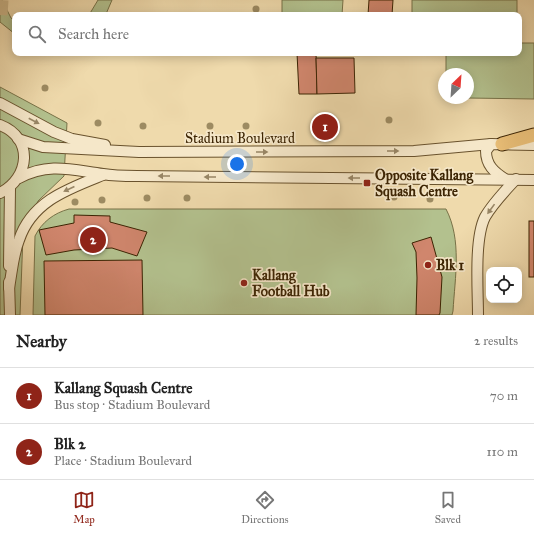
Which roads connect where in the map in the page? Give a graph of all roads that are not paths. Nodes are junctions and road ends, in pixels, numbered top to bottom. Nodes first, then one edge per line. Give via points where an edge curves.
1 (0, 103) edge
2 (0, 125) edge
3 (534, 135) edge
4 (18, 139) junction
5 (496, 144) junction
6 (534, 145) edge
7 (139, 152) junction
8 (105, 174) junction
9 (19, 178) junction
10 (505, 179) junction
11 (516, 179) junction
12 (534, 180) edge
13 (10, 188) junction
14 (0, 193) edge
15 (9, 288) junction
16 (10, 315) edge
17 (478, 315) edge

1 -> 7 street via 72,139
2 - 4 street, Stadium Boulevard
3 - 5 main road
4 - 7 street, Stadium Boulevard via 43,147
4 - 9 street via 24,152 24,165
5 - 6 street, Stadium Boulevard
7 -> 5 street, Stadium Boulevard via 414,151
5 - 10 street via 486,151 487,161 492,169
8 - 9 street via 51,168 31,172
10 -> 8 street
8 -> 15 street via 57,195 37,209 18,240
9 - 13 street
10 - 11 street
11 - 12 street
11 -> 17 street via 490,209 479,235
13 - 14 street
13 - 15 street
15 - 16 street

